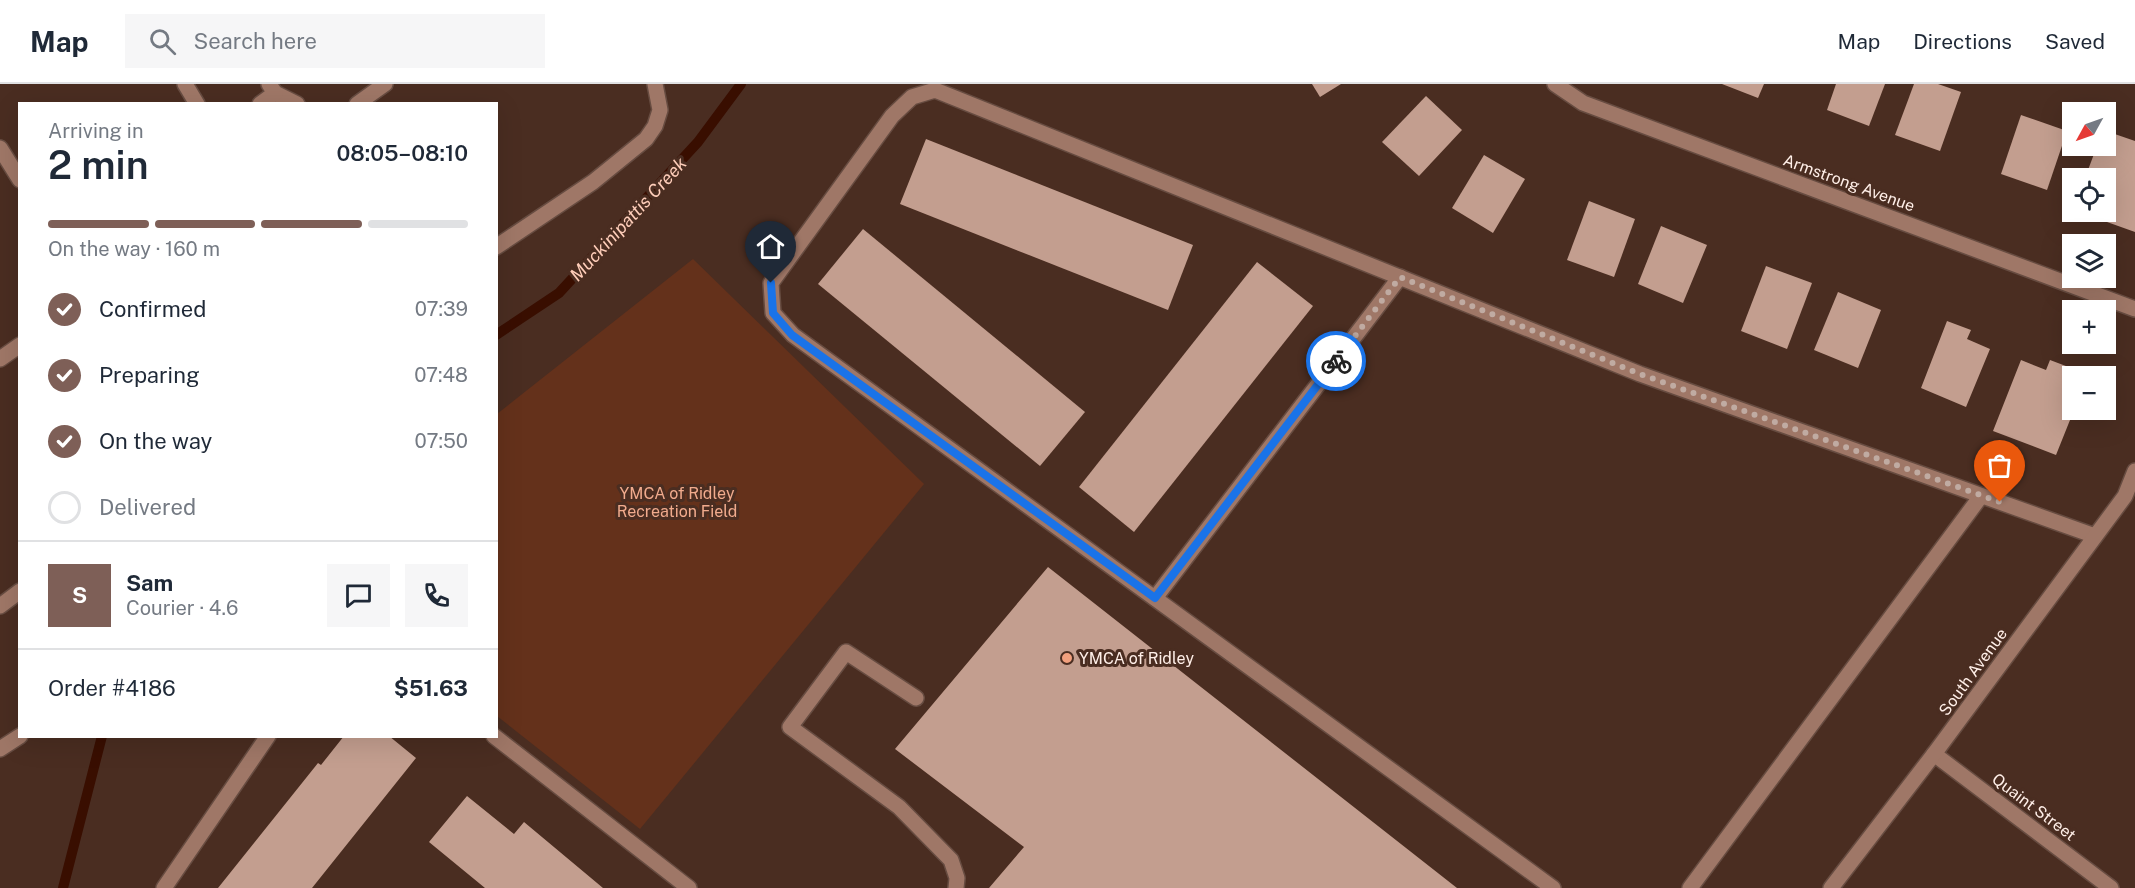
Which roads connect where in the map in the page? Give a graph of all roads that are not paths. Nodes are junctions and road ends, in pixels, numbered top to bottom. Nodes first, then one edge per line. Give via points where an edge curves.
1 (185, 84) edge
2 (385, 84) edge
3 (655, 84) edge
4 (1555, 84) edge
5 (272, 89) edge
6 (196, 102) edge
7 (262, 102) edge
8 (294, 102) edge
9 (360, 102) edge
10 (0, 148) edge
11 (18, 177) edge
12 (498, 246) edge
13 (1400, 277) junction
14 (2135, 309) edge
15 (18, 346) edge
16 (0, 359) edge
17 (2135, 471) edge
18 (1982, 496) junction
19 (2095, 536) junction
20 (18, 592) edge
21 (1155, 598) junction
22 (0, 606) edge
23 (916, 698) dead end
24 (18, 737) edge
25 (267, 738) edge
26 (497, 738) edge
27 (0, 749) edge
28 (1934, 754) junction
29 (164, 888) edge
30 (689, 888) edge
31 (956, 888) edge
32 (1553, 888) edge
33 (1690, 888) edge
34 (1831, 888) edge
35 (2111, 888) edge

1 - 6 street
2 - 9 street
3 - 12 street via 660,110 646,139 593,182
4 - 14 street, Armstrong Avenue via 1583,103
5 - 7 street
5 - 8 street
10 - 11 street
13 - 18 street via 1640,374
13 - 21 street
13 - 21 street via 935,90 912,97 892,116 771,283 773,313 792,335
15 - 16 street
17 - 19 street, South Avenue via 2125,496
18 - 19 street
18 - 33 street
19 - 28 street, South Avenue
20 - 22 street
21 - 32 street
23 - 31 street via 846,652 790,727 899,807 951,860
24 - 27 street
25 - 29 street
26 - 30 street
28 - 34 street, South Avenue
28 - 35 street, Quaint Street

